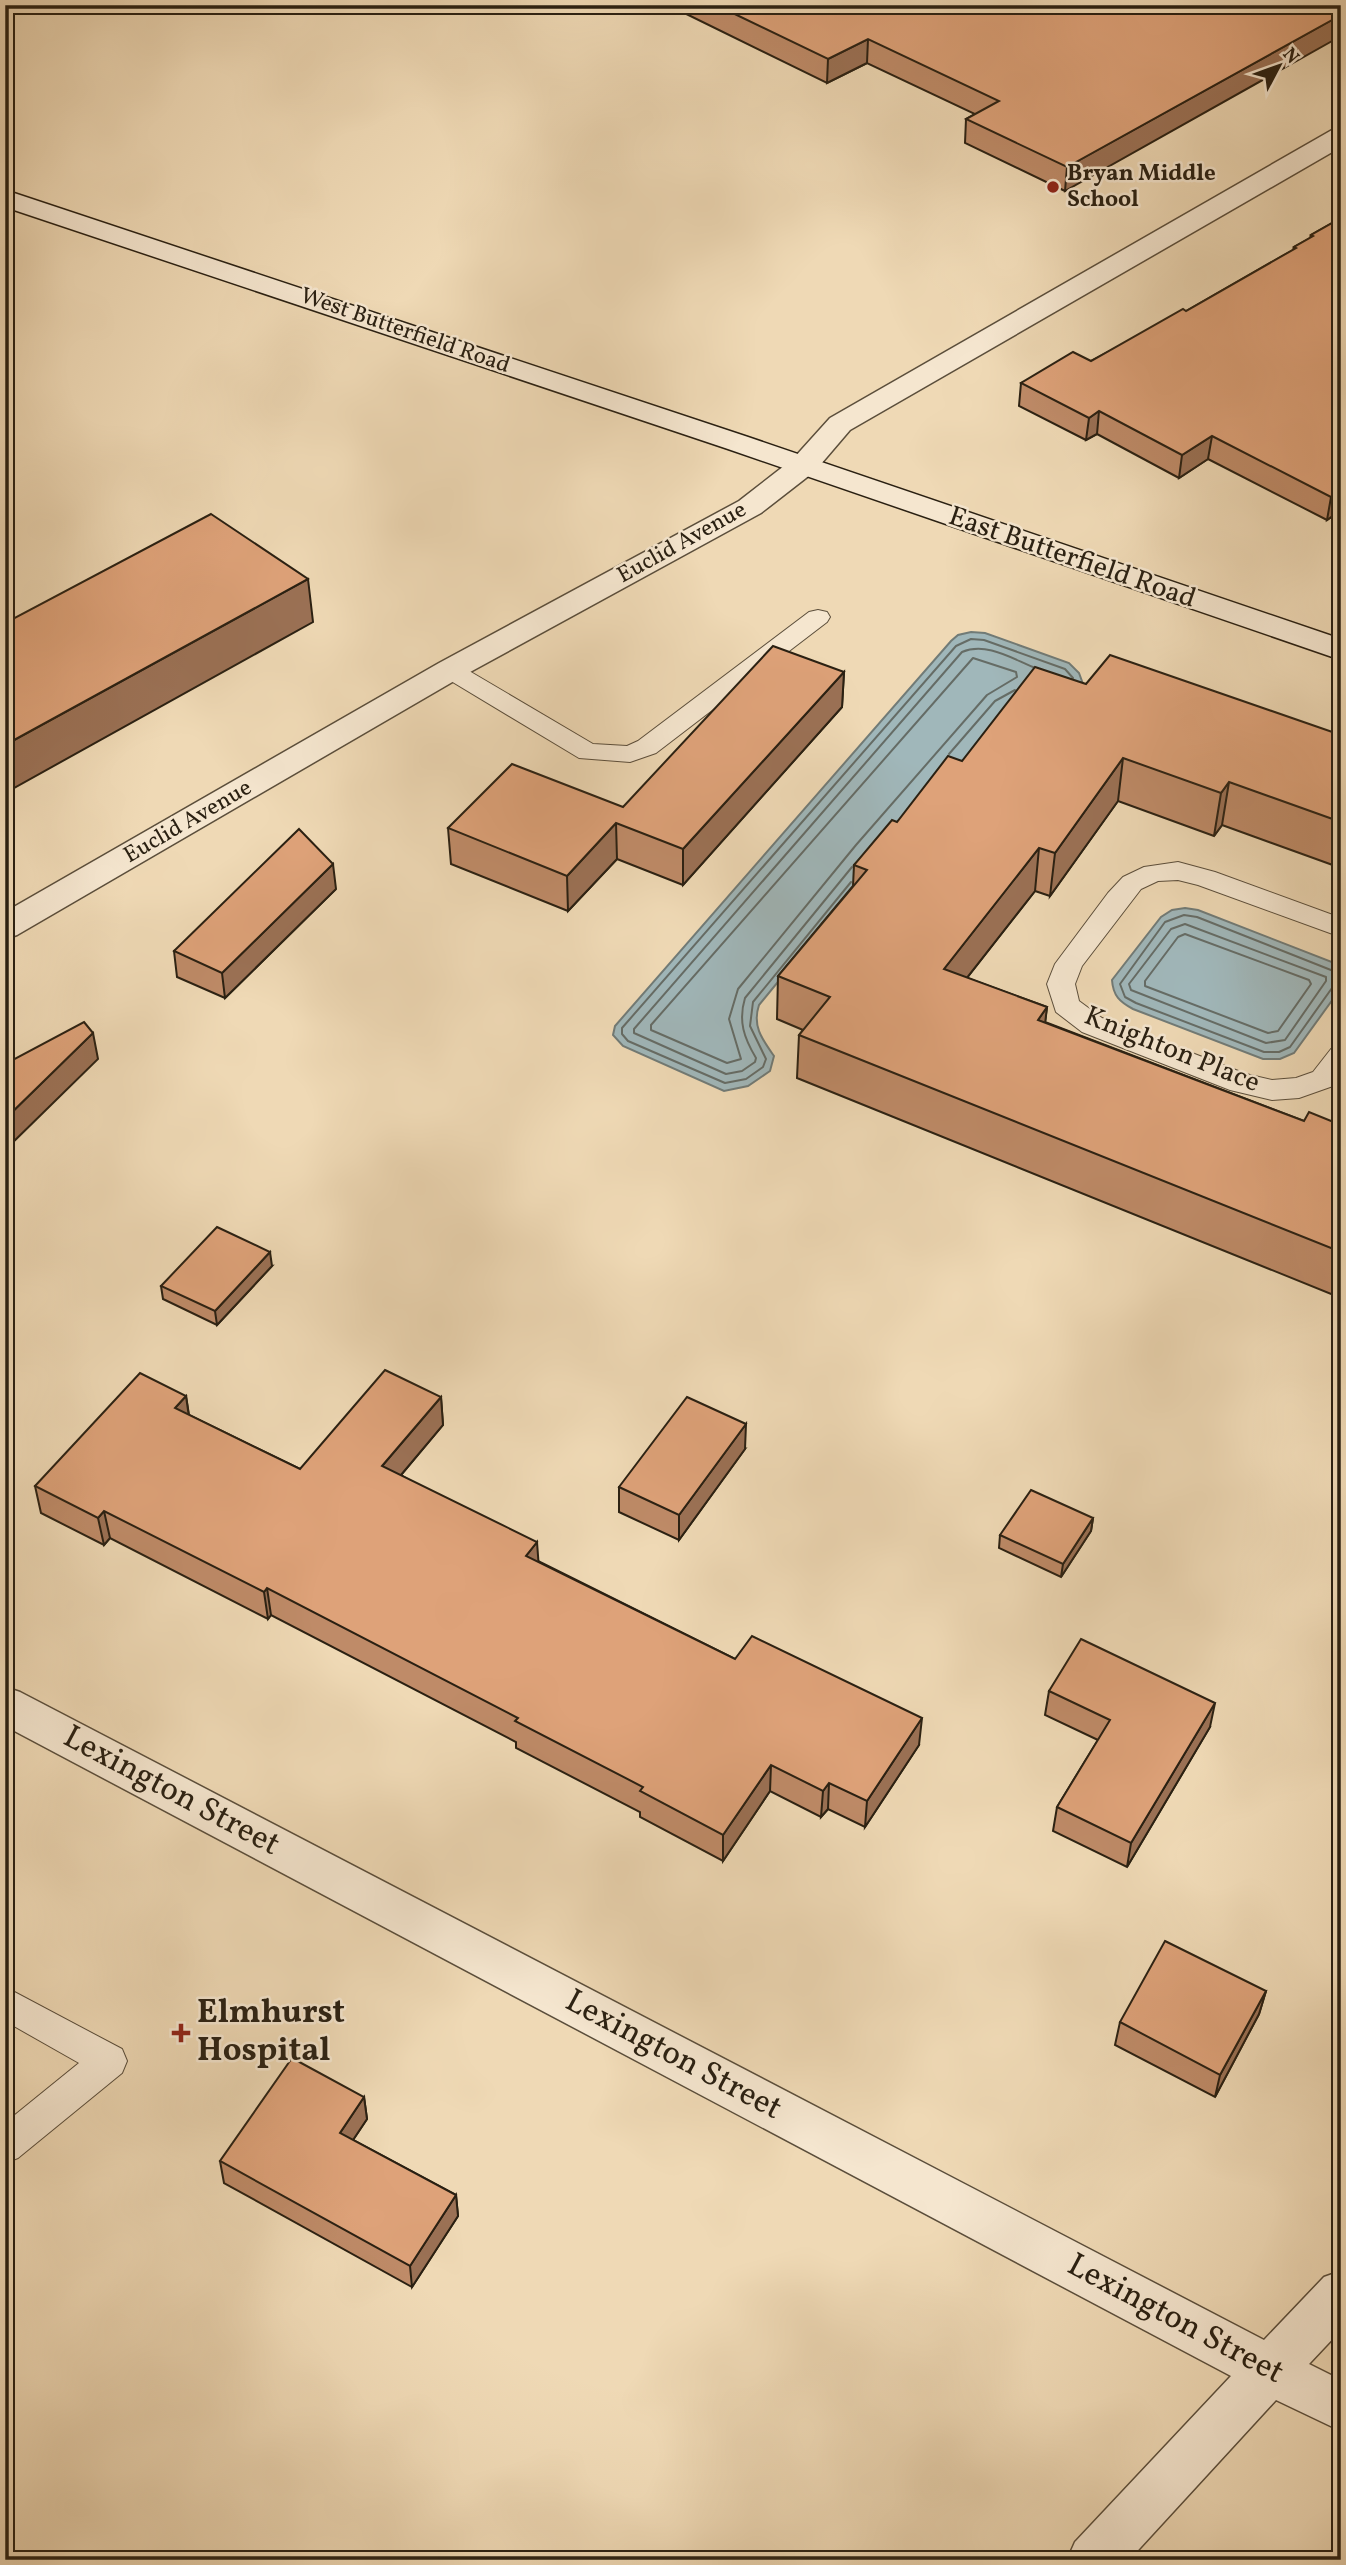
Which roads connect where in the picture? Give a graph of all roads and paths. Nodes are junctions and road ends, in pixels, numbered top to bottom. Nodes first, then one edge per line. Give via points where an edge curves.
1 (1341, 136) edge
2 (5, 198) edge
3 (804, 465) junction
4 (818, 617) dead end
5 (1341, 650) edge
6 (450, 670) junction
7 (5, 927) edge
8 (1341, 928) edge
9 (1341, 1056) edge
10 (5, 1705) edge
11 (5, 2003) edge
12 (5, 2146) edge
13 (1341, 2294) edge
14 (1270, 2370) junction
15 (1341, 2407) edge
16 (1093, 2560) edge

1 - 3 street, Euclid Avenue via 840,424
2 - 3 street, West Butterfield Road
3 - 5 street, East Butterfield Road
3 - 6 street, Euclid Avenue via 750,507
4 - 6 lane via 647,747 630,754 587,752
6 - 7 street, Euclid Avenue
8 - 9 lane, Knighton Place via 1206,878 1178,871 1153,873 1132,883 1117,898 1069,964 1060,984 1066,1005 1092,1025 1240,1083 1272,1090 1299,1088 1323,1079
10 - 14 street, Lexington Street
11 - 12 lane via 109,2061
13 - 14 street
14 - 15 street, Lexington Street
14 - 16 street

